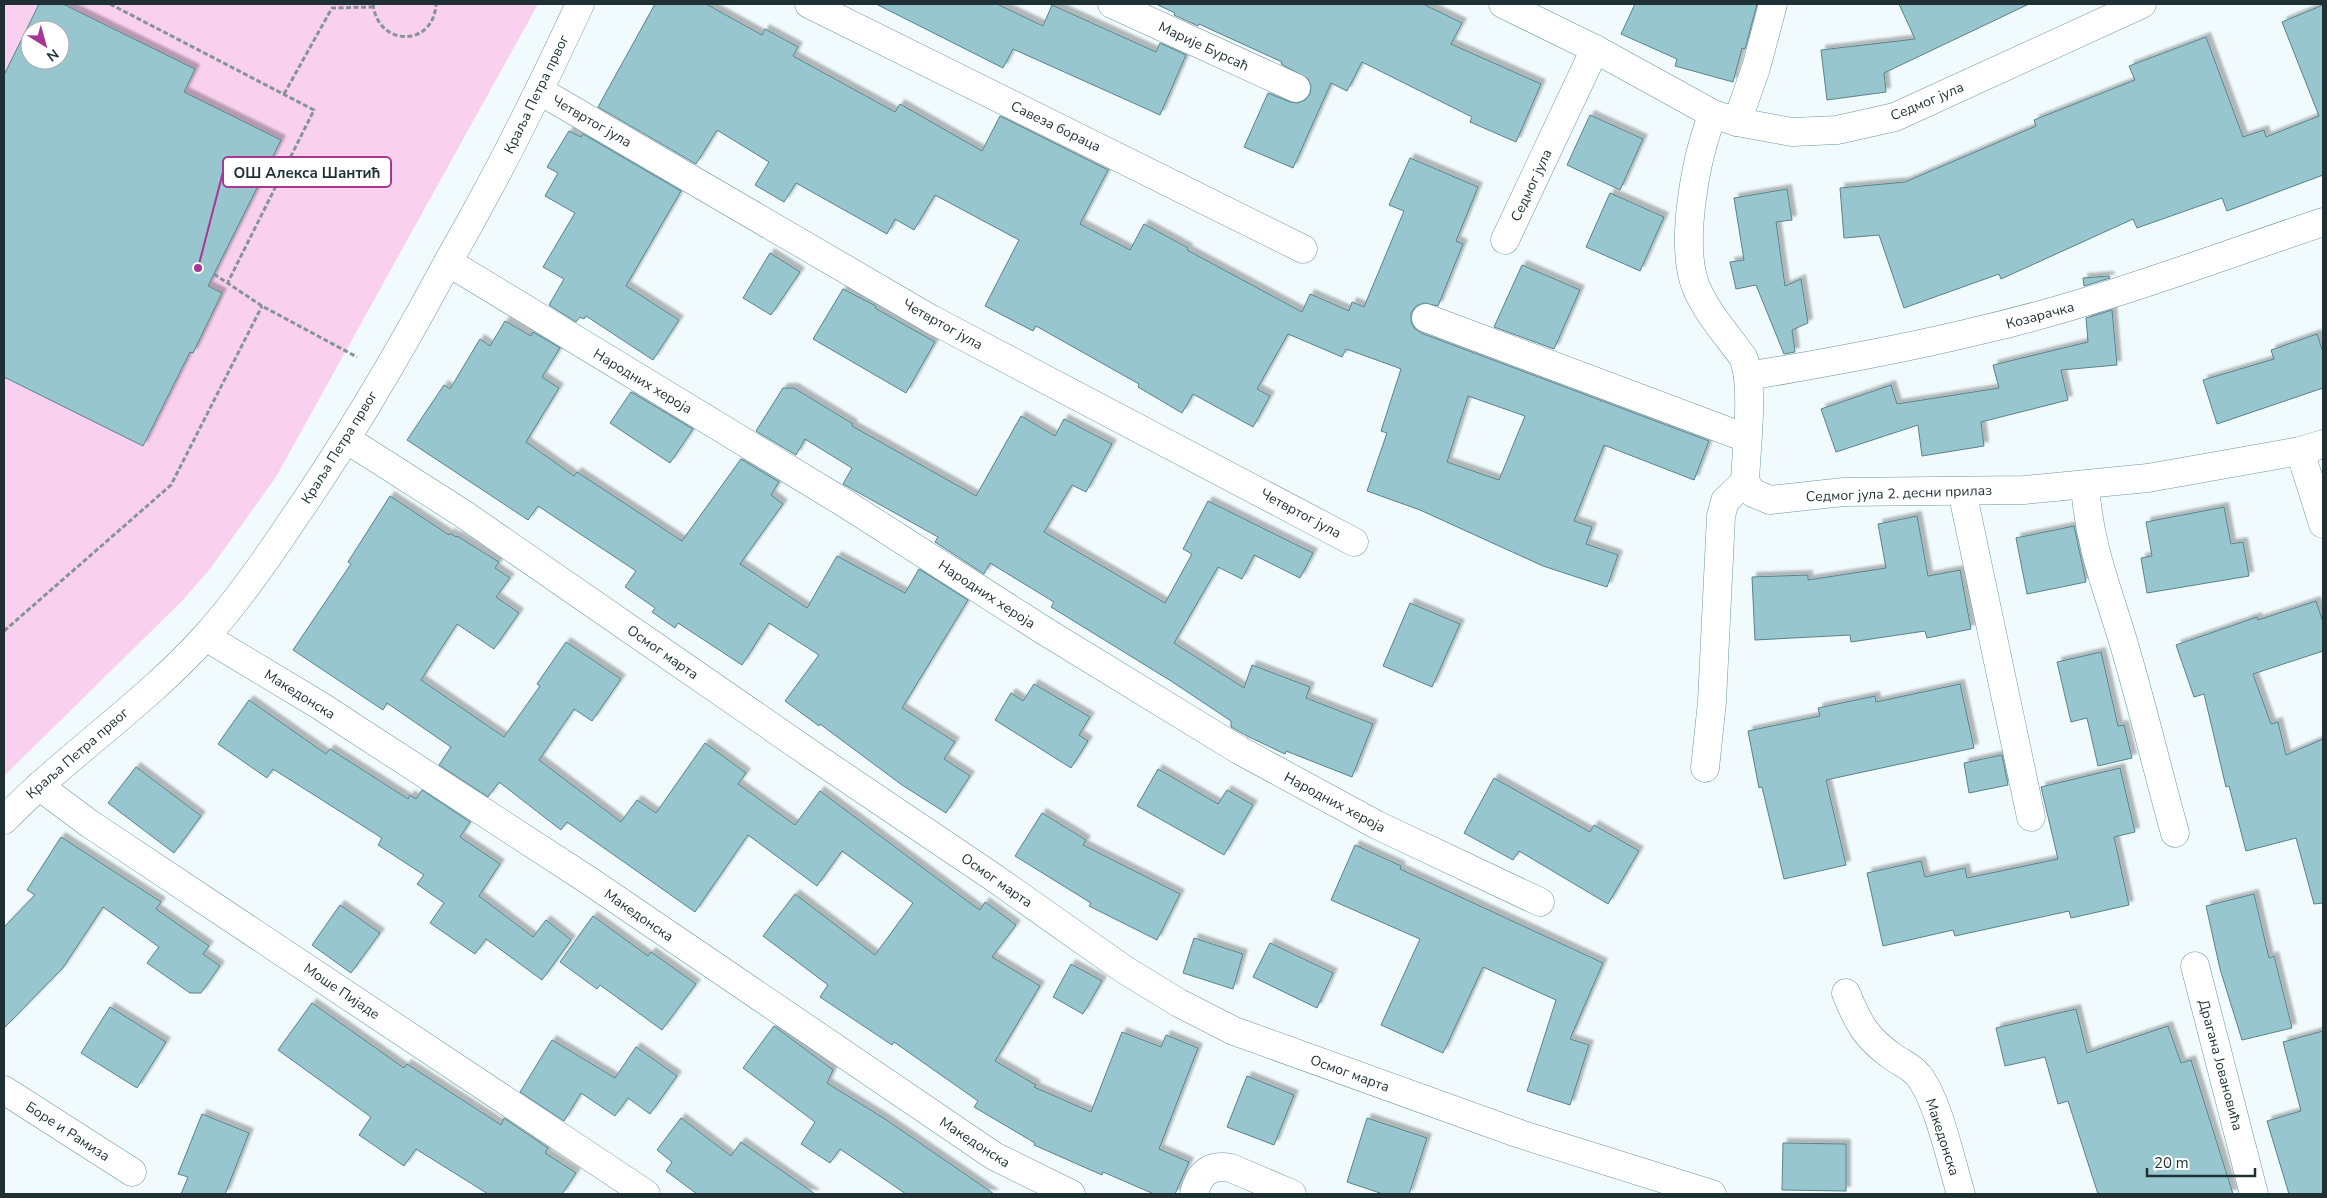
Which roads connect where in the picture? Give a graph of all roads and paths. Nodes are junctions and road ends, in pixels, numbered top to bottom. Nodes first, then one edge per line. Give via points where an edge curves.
1 (110, 4) edge
2 (436, 4) edge
3 (580, 4) edge
4 (809, 4) edge
5 (1112, 4) edge
6 (1503, 4) edge
7 (1772, 4) edge
8 (2142, 4) edge
9 (373, 5) edge
10 (1595, 49) junction
11 (1296, 88) dead end
12 (540, 91) junction
13 (284, 94) junction
14 (1725, 118) junction
15 (2323, 222) edge
16 (1506, 240) dead end
17 (1303, 248) dead end
18 (448, 262) junction
19 (214, 274) dead end
20 (228, 282) junction
21 (262, 306) junction
22 (1426, 318) dead end
23 (386, 372) junction
24 (1748, 376) junction
25 (1746, 438) junction
26 (346, 439) junction
27 (2312, 448) edge
28 (1745, 482) junction
29 (2085, 485) junction
30 (1962, 491) junction
31 (2323, 524) edge
32 (1354, 542) dead end
33 (4, 632) edge
34 (206, 636) junction
35 (1705, 768) dead end
36 (39, 786) junction
37 (2032, 817) dead end
38 (4, 820) edge
39 (2175, 833) dead end
40 (1540, 902) dead end
41 (2195, 966) dead end
42 (1846, 993) dead end
43 (4, 1090) edge
44 (132, 1172) dead end
45 (646, 1194) edge
46 (1071, 1194) edge
47 (1194, 1194) edge
48 (1292, 1194) edge
49 (1712, 1194) edge
50 (1961, 1194) edge
51 (2254, 1194) edge

1 - 13 path
2 - 9 path via 431,22 424,30 403,37 384,30 378,23
3 - 12 street, Краља Петра првог
4 - 17 street, Савеза бораца
5 - 11 street, Марије Бурсаћ
6 - 10 street, Седмог јула
7 - 14 street via 1756,68
8 - 14 street, Седмог јула via 1894,117 1837,130 1792,132
9 - 13 path via 332,8
10 - 14 street, Седмог јула
10 - 16 street, Седмог јула
12 - 18 street, Краља Петра првог
12 - 32 street, Четвртог јула via 931,319
13 - 20 path via 314,110
14 - 24 street via 1701,150 1690,229 1690,258 1702,299 1743,357
15 - 24 street, Козарачка via 2090,301 1982,330 1859,357
18 - 23 street, Краља Петра првог
18 - 40 street, Народних хероја via 846,504 1239,750 1377,825
19 - 20 path
20 - 21 path
21 - 23 path
21 - 33 path via 171,485
22 - 25 street
23 - 26 street, Краља Петра првог
24 - 25 street
25 - 28 street
26 - 34 street, Краља Петра првог via 270,553
26 - 49 street, Осмог марта via 462,513 1125,970 1179,1003 1234,1031 1501,1128
27 - 29 street, Седмог јула 2. десни прилаз via 2148,478
27 - 31 street
28 - 30 street, Седмог јула 2. десни прилаз via 1754,493 1770,500 1844,492
28 - 35 street via 1725,501 1721,516 1713,693
29 - 30 street, Седмог јула 2. десни прилаз
29 - 39 street via 2096,559 2123,641
30 - 37 street
34 - 36 street, Краља Петра првог
34 - 46 street, Македонска via 319,705 588,880 994,1156
36 - 38 street, Краља Петра првог
36 - 45 street, Моше Пијаде via 90,824
41 - 51 street, Драгана Јовановића
42 - 50 street, Македонска via 1857,1021 1868,1035 1885,1052 1917,1073 1925,1085
43 - 44 street, Боре и Рамиза
47 - 48 street via 1198,1179 1221,1166

